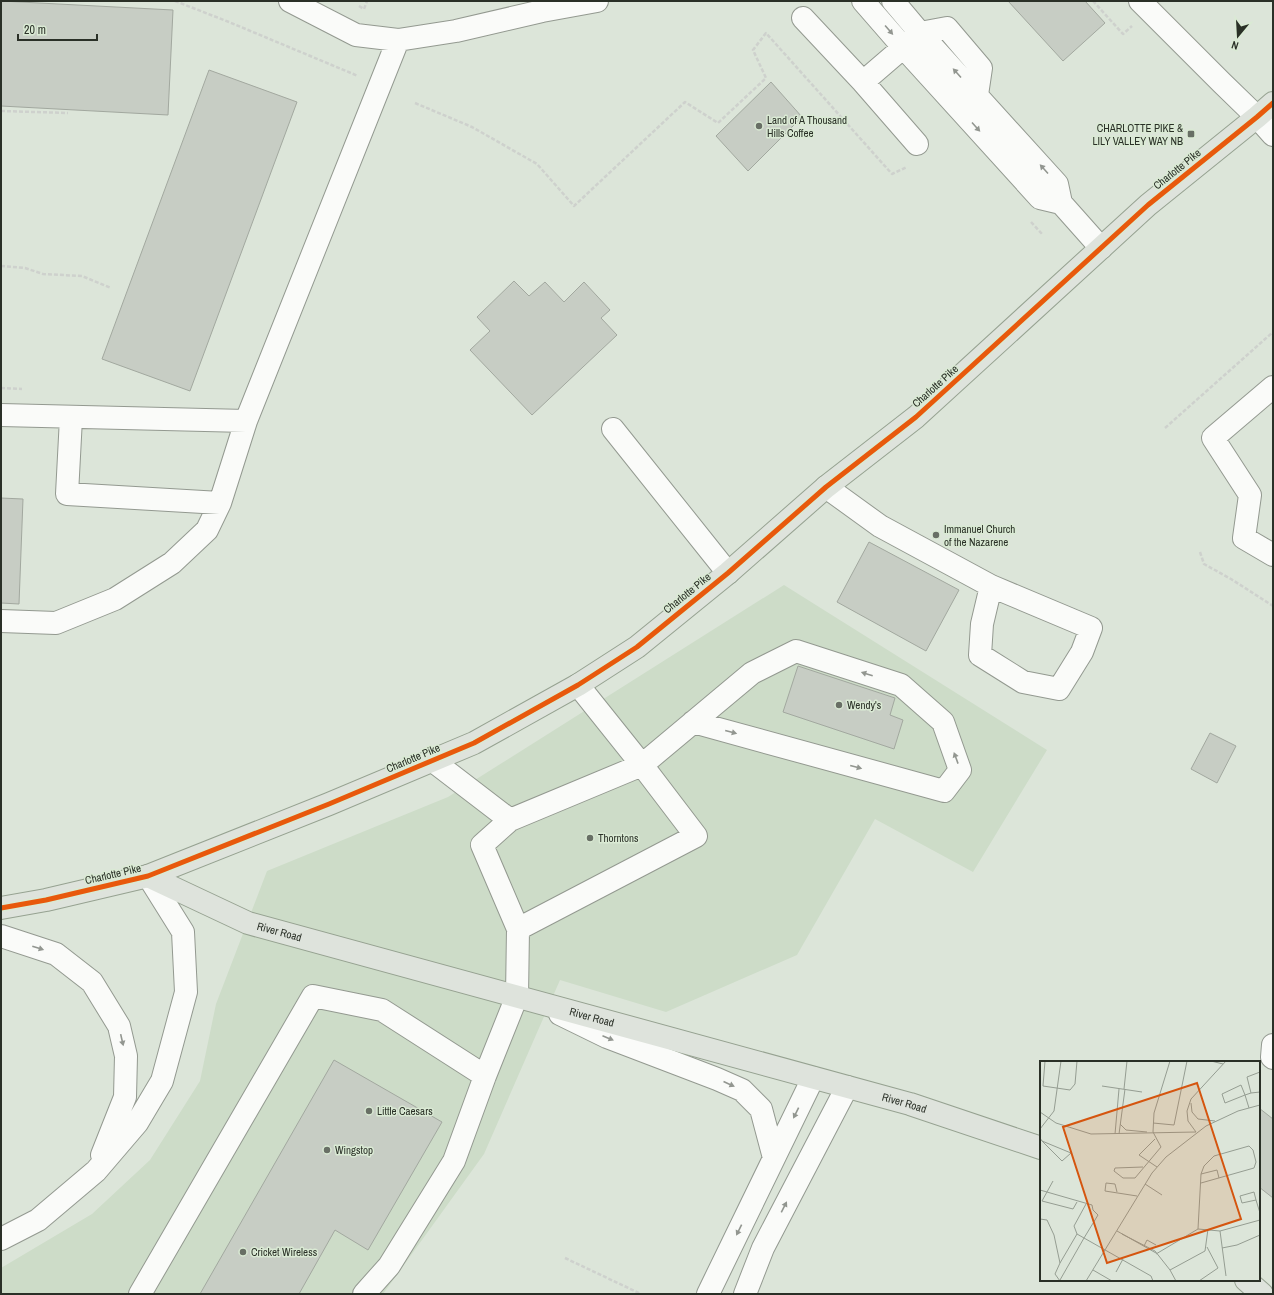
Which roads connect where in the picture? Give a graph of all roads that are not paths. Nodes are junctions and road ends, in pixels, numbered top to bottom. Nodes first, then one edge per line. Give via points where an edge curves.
1 (597, 1) edge
2 (863, 1) edge
3 (893, 1) edge
4 (1140, 1) edge
5 (302, 4) edge
6 (803, 18) dead end
7 (920, 33) junction
8 (398, 40) junction
9 (903, 47) junction
10 (863, 82) junction
11 (1265, 110) edge
12 (1273, 135) edge
13 (915, 154) road end
14 (1061, 203) junction
15 (1102, 248) junction
16 (1273, 387) edge
17 (1, 415) edge
18 (71, 418) junction
19 (246, 421) junction
20 (614, 428) dead end
21 (826, 488) junction
22 (220, 503) junction
23 (1273, 555) edge
24 (728, 573) junction
25 (991, 586) junction
26 (1, 621) edge
27 (578, 685) junction
28 (693, 722) junction
29 (433, 761) junction
30 (642, 765) junction
31 (510, 820) junction
32 (148, 876) junction
33 (1, 908) edge
34 (518, 929) junction
35 (1, 936) edge
36 (526, 999) junction
37 (1273, 1045) edge
38 (1273, 1058) edge
39 (485, 1076) junction
40 (813, 1078) junction
41 (846, 1087) junction
42 (1040, 1148) edge
43 (774, 1158) junction
44 (96, 1171) junction
45 (1, 1239) edge
46 (1247, 1281) edge
47 (140, 1294) edge
48 (364, 1294) edge
49 (708, 1294) edge
50 (745, 1294) edge
51 (1262, 1294) edge

1 - 8 lane via 456,31
2 -> 9 lane
3 - 7 lane
4 - 11 lane via 1222,83
5 - 8 lane via 356,35
6 - 10 lane
7 - 9 lane
14 -> 7 lane via 1057,184
8 - 19 lane
9 - 10 lane
9 -> 14 lane via 1040,198
10 - 13 lane
11 - 12 lane
11 - 15 main road, Charlotte Pike via 1148,205
14 - 15 lane
15 - 21 main road, Charlotte Pike via 916,418
16 - 23 lane via 1213,438 1250,495 1244,538
17 - 18 lane
18 - 19 lane
18 - 22 lane via 67,494
19 - 22 lane
20 - 24 lane
21 - 24 main road, Charlotte Pike
21 - 25 lane via 880,526
22 - 26 lane via 207,530 172,563 115,599 56,623
24 - 27 main road, Charlotte Pike via 637,648
25 - 25 lane via 1091,628 1082,652 1059,689 1023,682 980,655 982,624
27 - 29 main road, Charlotte Pike via 474,743
27 - 30 lane
28 -> 28 lane via 944,791 960,770 943,722 901,685 796,652 752,673
28 - 30 lane
29 - 31 lane
29 - 32 main road, Charlotte Pike
30 - 31 lane
30 - 34 lane via 696,836
31 - 34 lane via 482,845
32 - 33 main road, Charlotte Pike
32 - 36 main road, River Road via 248,923
32 - 44 lane via 183,932 186,992 162,1081 137,1122
34 - 36 lane
35 -> 44 lane via 56,954 92,982 119,1026 126,1056 125,1097
36 - 39 lane
36 - 40 main road, River Road
36 -> 43 lane via 607,1037 742,1090 761,1109
37 - 38 lane
39 - 47 lane via 382,1010 313,996
39 - 48 lane via 454,1161 389,1266
40 - 41 main road, River Road
40 -> 43 lane
41 - 42 main road, River Road via 910,1104
50 -> 41 lane via 763,1248
43 -> 49 lane
44 - 45 lane via 38,1220
46 - 51 main road

